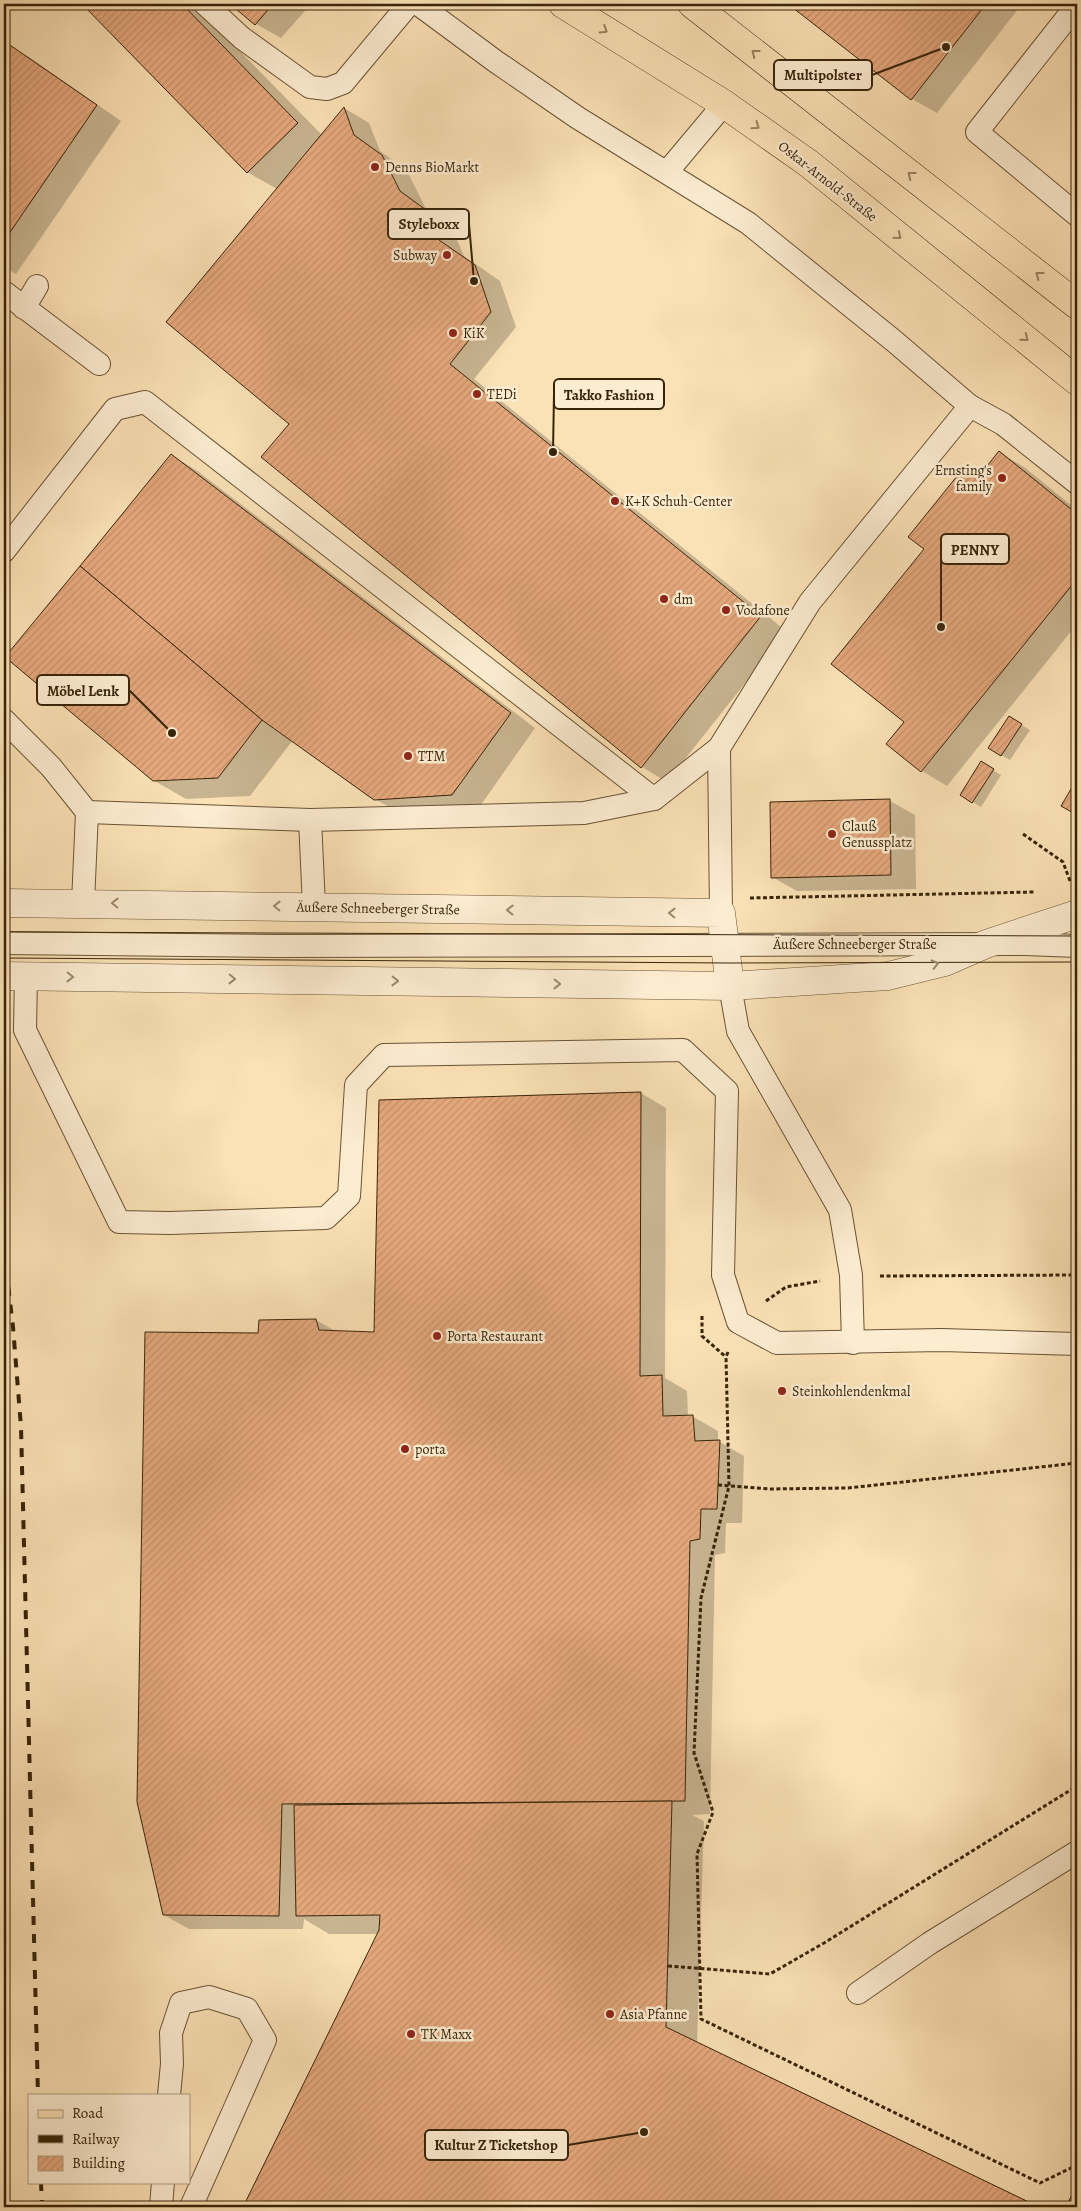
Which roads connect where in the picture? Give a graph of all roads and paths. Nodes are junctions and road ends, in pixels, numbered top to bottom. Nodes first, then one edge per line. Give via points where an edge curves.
1 (205, 4) edge
2 (409, 4) edge
3 (418, 4) edge
4 (563, 4) edge
5 (692, 4) edge
6 (1077, 5) edge
7 (724, 104) junction
8 (667, 172) junction
9 (1077, 215) edge
10 (37, 286) dead end
11 (4, 292) edge
12 (1077, 305) edge
13 (24, 308) junction
14 (99, 364) dead end
15 (1077, 381) edge
16 (970, 406) junction
17 (1077, 483) edge
18 (4, 551) edge
19 (4, 720) edge
20 (719, 748) junction
21 (654, 799) junction
22 (87, 812) junction
23 (310, 820) junction
24 (1023, 834) dead end
25 (1072, 884) dead end
26 (1034, 892) dead end
27 (4, 903) edge
28 (82, 903) junction
29 (314, 906) junction
30 (721, 906) junction
31 (1077, 914) edge
32 (4, 943) edge
33 (724, 944) junction
34 (986, 944) junction
35 (1077, 946) edge
36 (15, 976) edge
37 (730, 986) junction
38 (851, 1275) junction
39 (1077, 1276) edge
40 (738, 1322) junction
41 (853, 1343) junction
42 (1077, 1344) edge
43 (1077, 1463) edge
44 (718, 1484) dead end
45 (729, 1486) junction
46 (1077, 1786) edge
47 (1077, 1852) edge
48 (668, 1966) dead end
49 (699, 1968) junction
50 (858, 1993) dead end
51 (169, 2094) edge
52 (1077, 2165) edge
53 (163, 2184) edge
54 (161, 2207) edge
55 (191, 2207) edge

1 - 2 lane via 242,38 310,87 327,89 343,83
3 - 8 lane via 563,108
4 -> 7 main road, Oskar-Arnold-Straße
12 -> 5 main road
6 - 9 lane via 977,132
7 - 8 lane
7 -> 15 main road, Oskar-Arnold-Straße via 808,163
8 - 16 lane via 748,223
10 - 13 lane
11 - 13 lane
13 - 14 lane
16 - 17 lane via 1002,424
16 - 20 lane via 810,602
18 - 21 lane via 115,409 145,402
19 - 22 lane via 51,767
20 - 21 lane
20 - 30 lane
21 - 23 lane via 584,813
22 - 23 lane
22 - 28 lane
23 - 29 lane
24 - 25 path via 1063,862
26 - 30 path
27 - 28 street, Äußere Schneeberger Straße
29 -> 28 street, Äußere Schneeberger Straße
30 -> 29 street, Äußere Schneeberger Straße
30 - 33 street
31 - 34 street, Äußere Schneeberger Straße
32 - 33 lane, Äußere Schneeberger Straße via 278,946
33 - 34 lane, Äußere Schneeberger Straße
33 - 37 street
34 - 35 lane, Äußere Schneeberger Straße
37 -> 34 street, Äußere Schneeberger Straße via 888,976 945,962
36 -> 37 street, Äußere Schneeberger Straße
36 - 40 lane via 25,1030 120,1222 326,1218 349,1196 356,1085 384,1055 683,1050 727,1091 723,1275
37 - 38 lane via 738,1031 840,1210
38 - 39 path
38 - 40 path via 786,1287
38 - 41 lane
40 - 41 lane via 777,1343
40 - 45 path via 726,1358
41 - 42 lane via 942,1340
43 - 45 path via 848,1488
44 - 45 path
45 - 49 path via 701,1598 694,1753 713,1812 697,1854
46 - 49 path via 770,1974
47 - 50 lane via 930,1943
48 - 49 path
49 - 52 path via 701,2018 1040,2183
51 - 55 lane via 171,2033 181,2003 209,1997 247,2010 265,2040
53 - 54 lane

